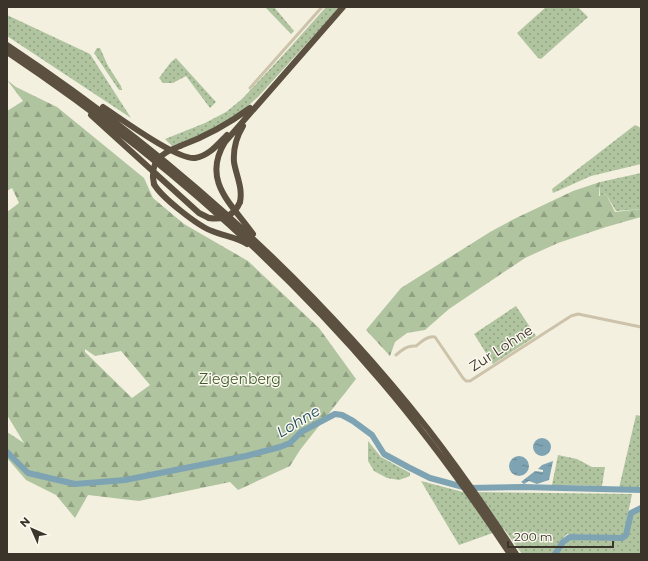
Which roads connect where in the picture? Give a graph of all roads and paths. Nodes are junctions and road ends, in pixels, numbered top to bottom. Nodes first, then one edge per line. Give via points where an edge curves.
1 (322, 7) edge
2 (343, 7) edge
3 (7, 46) edge
4 (7, 52) edge
5 (250, 88) dead end
6 (72, 96) junction
7 (86, 100) junction
8 (253, 108) junction
9 (260, 244) junction
10 (259, 251) junction
11 (641, 327) edge
12 (346, 336) junction
13 (396, 355) dead end
14 (510, 554) edge
15 (516, 554) edge

1 - 5 street
2 - 8 highway via 283,71
3 - 7 highway
4 - 6 highway
6 - 8 highway, bridge via 75,103 199,213 218,219 231,215 240,202 241,190 234,162 235,145
6 - 10 highway via 198,195
7 - 8 highway via 99,105 178,154 191,158 201,157 214,148
7 - 9 highway via 166,161
8 - 9 highway via 220,150 216,174 221,191
8 - 10 highway, bridge via 212,133 164,153 155,163 152,173 154,184 163,196 202,226 210,231 239,239
9 - 12 highway via 307,290
10 - 12 highway
11 - 13 street, Zur Lohne via 578,314 571,316 470,381 463,378 435,337 428,337
12 - 14 highway via 424,433
12 - 15 highway via 429,430

